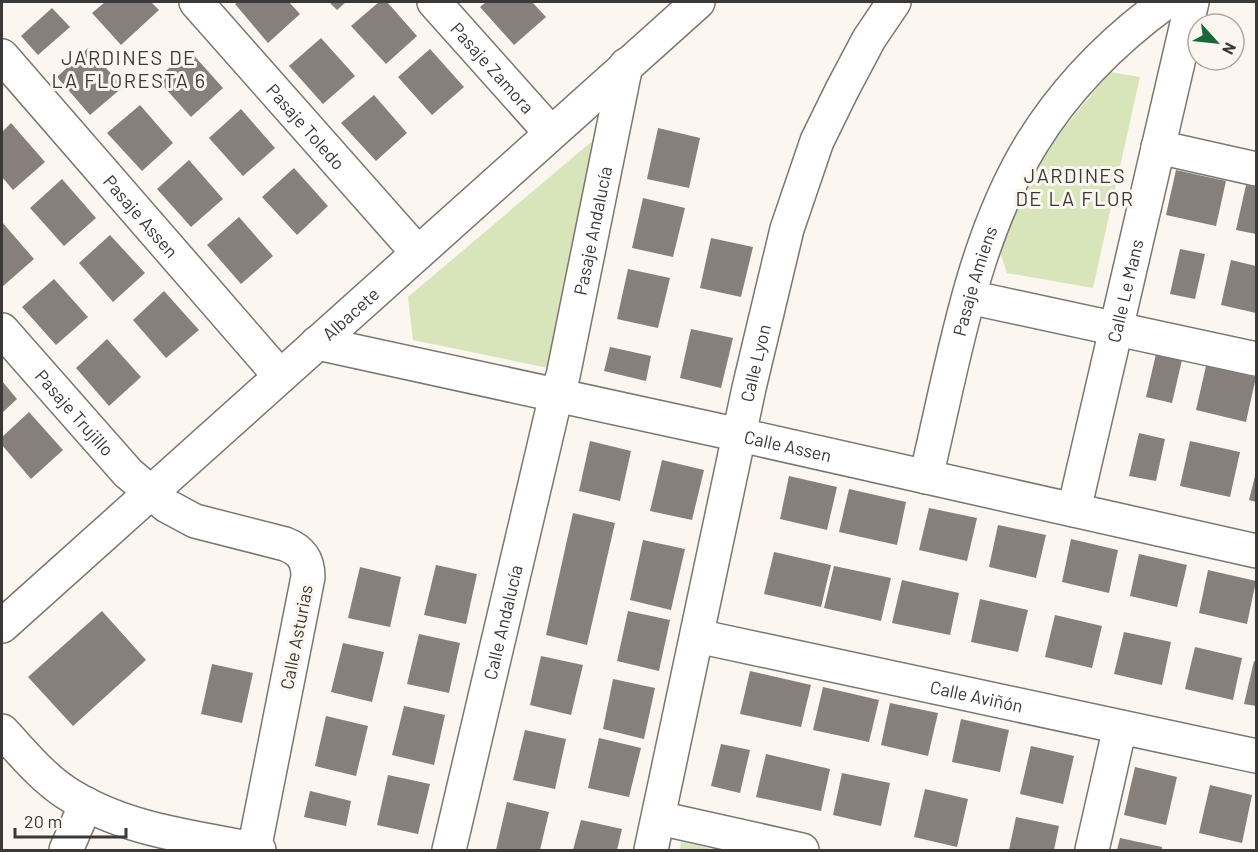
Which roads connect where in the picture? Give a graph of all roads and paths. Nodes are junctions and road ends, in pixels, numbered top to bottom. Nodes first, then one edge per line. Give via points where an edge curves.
1 (196, 2) edge
2 (434, 2) edge
3 (894, 2) edge
4 (1166, 2) edge
5 (1192, 2) edge
6 (686, 6) edge
7 (2, 56) edge
8 (626, 65) junction
9 (551, 133) junction
10 (1158, 147) junction
11 (1257, 169) edge
12 (418, 253) junction
13 (969, 297) junction
14 (1116, 328) junction
15 (2, 330) edge
16 (317, 343) junction
17 (1257, 359) edge
18 (280, 376) junction
19 (556, 395) junction
20 (740, 435) junction
21 (926, 477) junction
22 (151, 492) junction
23 (1074, 510) junction
24 (1257, 550) edge
25 (3, 620) edge
26 (698, 636) junction
27 (1120, 727) junction
28 (2, 731) edge
29 (1257, 756) edge
30 (86, 804) junction
31 (654, 841) edge
32 (66, 850) edge
33 (256, 850) edge
34 (449, 850) edge
35 (802, 850) edge
36 (1092, 850) edge

1 - 12 street, Pasaje Toledo
2 - 9 street, Pasaje Zamora
3 - 20 street, Calle Lyon via 842,90 801,185 773,285
4 - 13 street, Pasaje Amiens via 1092,66 1032,143 992,227
5 - 10 street, Calle Le Mans
6 - 8 street, Albacete
7 - 18 street, Pasaje Assen
8 - 9 street, Albacete
8 - 19 street, Pasaje Andalucía via 564,375
9 - 12 street, Albacete
10 - 11 street
10 - 14 street, Calle Le Mans
12 - 16 street, Albacete
13 - 14 street
13 - 21 street, Pasaje Amiens
14 - 17 street
14 - 23 street, Calle Le Mans
15 - 22 street, Pasaje Trujillo via 128,473
16 - 18 street, Albacete
16 - 19 street, Calle Assen
18 - 22 street, Albacete
19 - 20 street, Calle Assen
19 - 34 street, Calle Andalucía
20 - 21 street, Calle Assen
20 - 26 street, Calle Lyon
21 - 23 street, Calle Assen
22 - 25 street, Albacete
22 - 33 street, Calle Asturias via 195,521 296,548 308,566
23 - 24 street, Calle Assen
26 - 27 street, Calle Aviñón
26 - 31 street, Calle Lyon
27 - 29 street, Calle Aviñón
27 - 36 street
28 - 30 street via 43,774
30 - 32 street
30 - 33 street via 150,829
31 - 35 street

